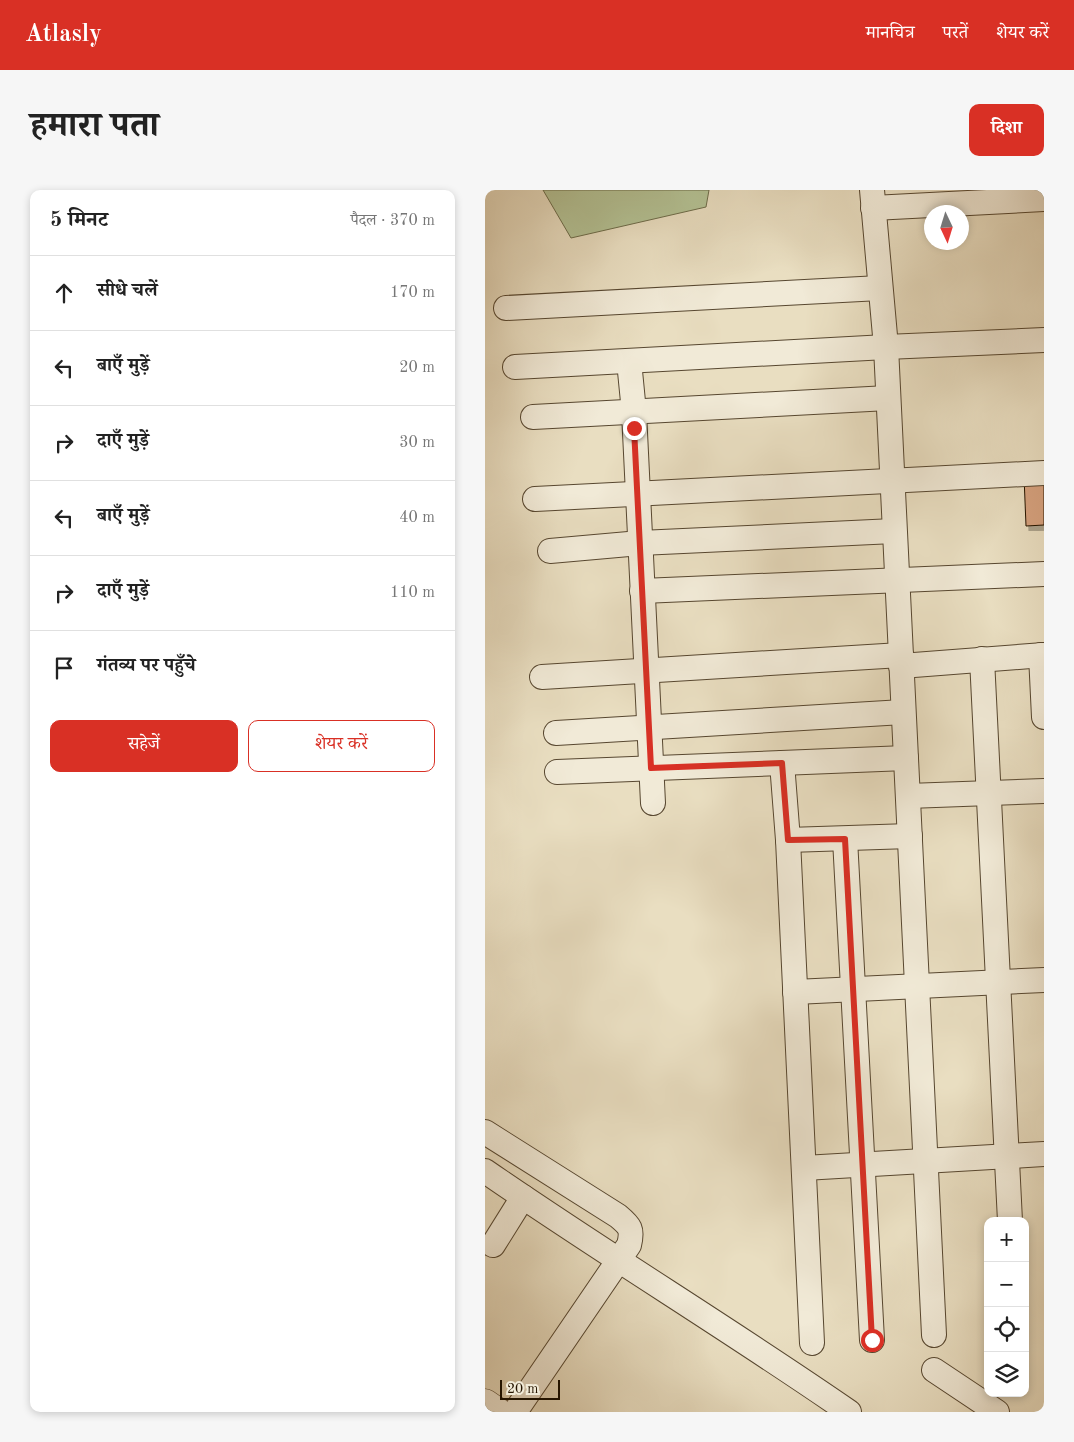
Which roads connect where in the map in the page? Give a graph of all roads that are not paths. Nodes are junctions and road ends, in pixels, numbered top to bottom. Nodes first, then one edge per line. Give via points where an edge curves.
1 (1044, 198) edge
2 (872, 199) edge
3 (880, 288) junction
4 (506, 308) dead end
5 (1044, 340) edge
6 (886, 347) junction
7 (629, 361) junction
8 (515, 367) dead end
9 (888, 398) junction
10 (633, 412) junction
11 (533, 416) dead end
12 (1044, 473) edge
13 (892, 481) junction
14 (637, 494) junction
15 (535, 499) dead end
16 (894, 531) junction
17 (640, 544) junction
18 (550, 551) dead end
19 (1044, 574) edge
20 (897, 580) junction
21 (642, 591) junction
22 (1043, 655) edge
23 (982, 659) junction
24 (901, 661) junction
25 (646, 670) junction
26 (542, 677) dead end
27 (903, 712) junction
28 (1044, 717) edge
29 (649, 727) junction
30 (555, 733) dead end
31 (905, 758) junction
32 (782, 763) junction
33 (651, 768) junction
34 (557, 772) dead end
35 (1044, 791) edge
36 (989, 793) junction
37 (908, 796) junction
38 (653, 803) dead end
39 (909, 836) junction
40 (845, 839) junction
41 (788, 840) junction
42 (1044, 980) edge
43 (999, 983) junction
44 (917, 986) junction
45 (853, 989) junction
46 (795, 992) junction
47 (485, 1132) edge
48 (1044, 1154) edge
49 (1008, 1156) junction
50 (925, 1161) junction
51 (863, 1165) junction
52 (804, 1168) junction
53 (485, 1171) edge
54 (523, 1197) junction
55 (1010, 1217) edge
56 (493, 1245) dead end
57 (617, 1260) junction
58 (934, 1335) dead end
59 (872, 1340) dead end
60 (812, 1343) dead end
61 (934, 1370) dead end
62 (485, 1403) edge
63 (498, 1412) edge
64 (515, 1412) edge
65 (849, 1412) edge
66 (997, 1412) edge

1 - 2 street
2 - 3 street
3 - 4 street
3 - 6 street
5 - 6 street
6 - 7 street
6 - 9 street
7 - 8 street
7 - 10 street
9 - 10 street
9 - 13 street
10 - 11 street
10 - 14 street
12 - 13 street
13 - 14 street
13 - 16 street
14 - 15 street
14 - 17 street
16 - 17 street
16 - 20 street
17 - 18 street
17 - 21 street
19 - 20 street
20 - 21 street
20 - 24 street
21 - 25 street
22 - 23 street
22 - 28 street
23 - 24 street
23 - 36 street
24 - 25 street
24 - 27 street
25 - 26 street
25 - 29 street
27 - 29 street
27 - 31 street
29 - 30 street
29 - 33 street
31 - 32 street
31 - 37 street
32 - 33 street
32 - 41 street
33 - 34 street
33 - 38 street
35 - 36 street
36 - 37 street
36 - 43 street
37 - 39 street
39 - 40 street
39 - 44 street
40 - 41 street
40 - 45 street
41 - 46 street
42 - 43 street
43 - 44 street
43 - 49 street
44 - 45 street
44 - 50 street
45 - 46 street
45 - 51 street
46 - 52 street
47 - 57 street via 628,1224 632,1234 629,1244
48 - 49 street
49 - 50 street
49 - 55 street
50 - 51 street
50 - 58 street
51 - 52 street
51 - 59 street
52 - 60 street
53 - 54 street
54 - 56 street
54 - 57 street
57 - 64 street
57 - 65 street
61 - 66 street
62 - 63 street

